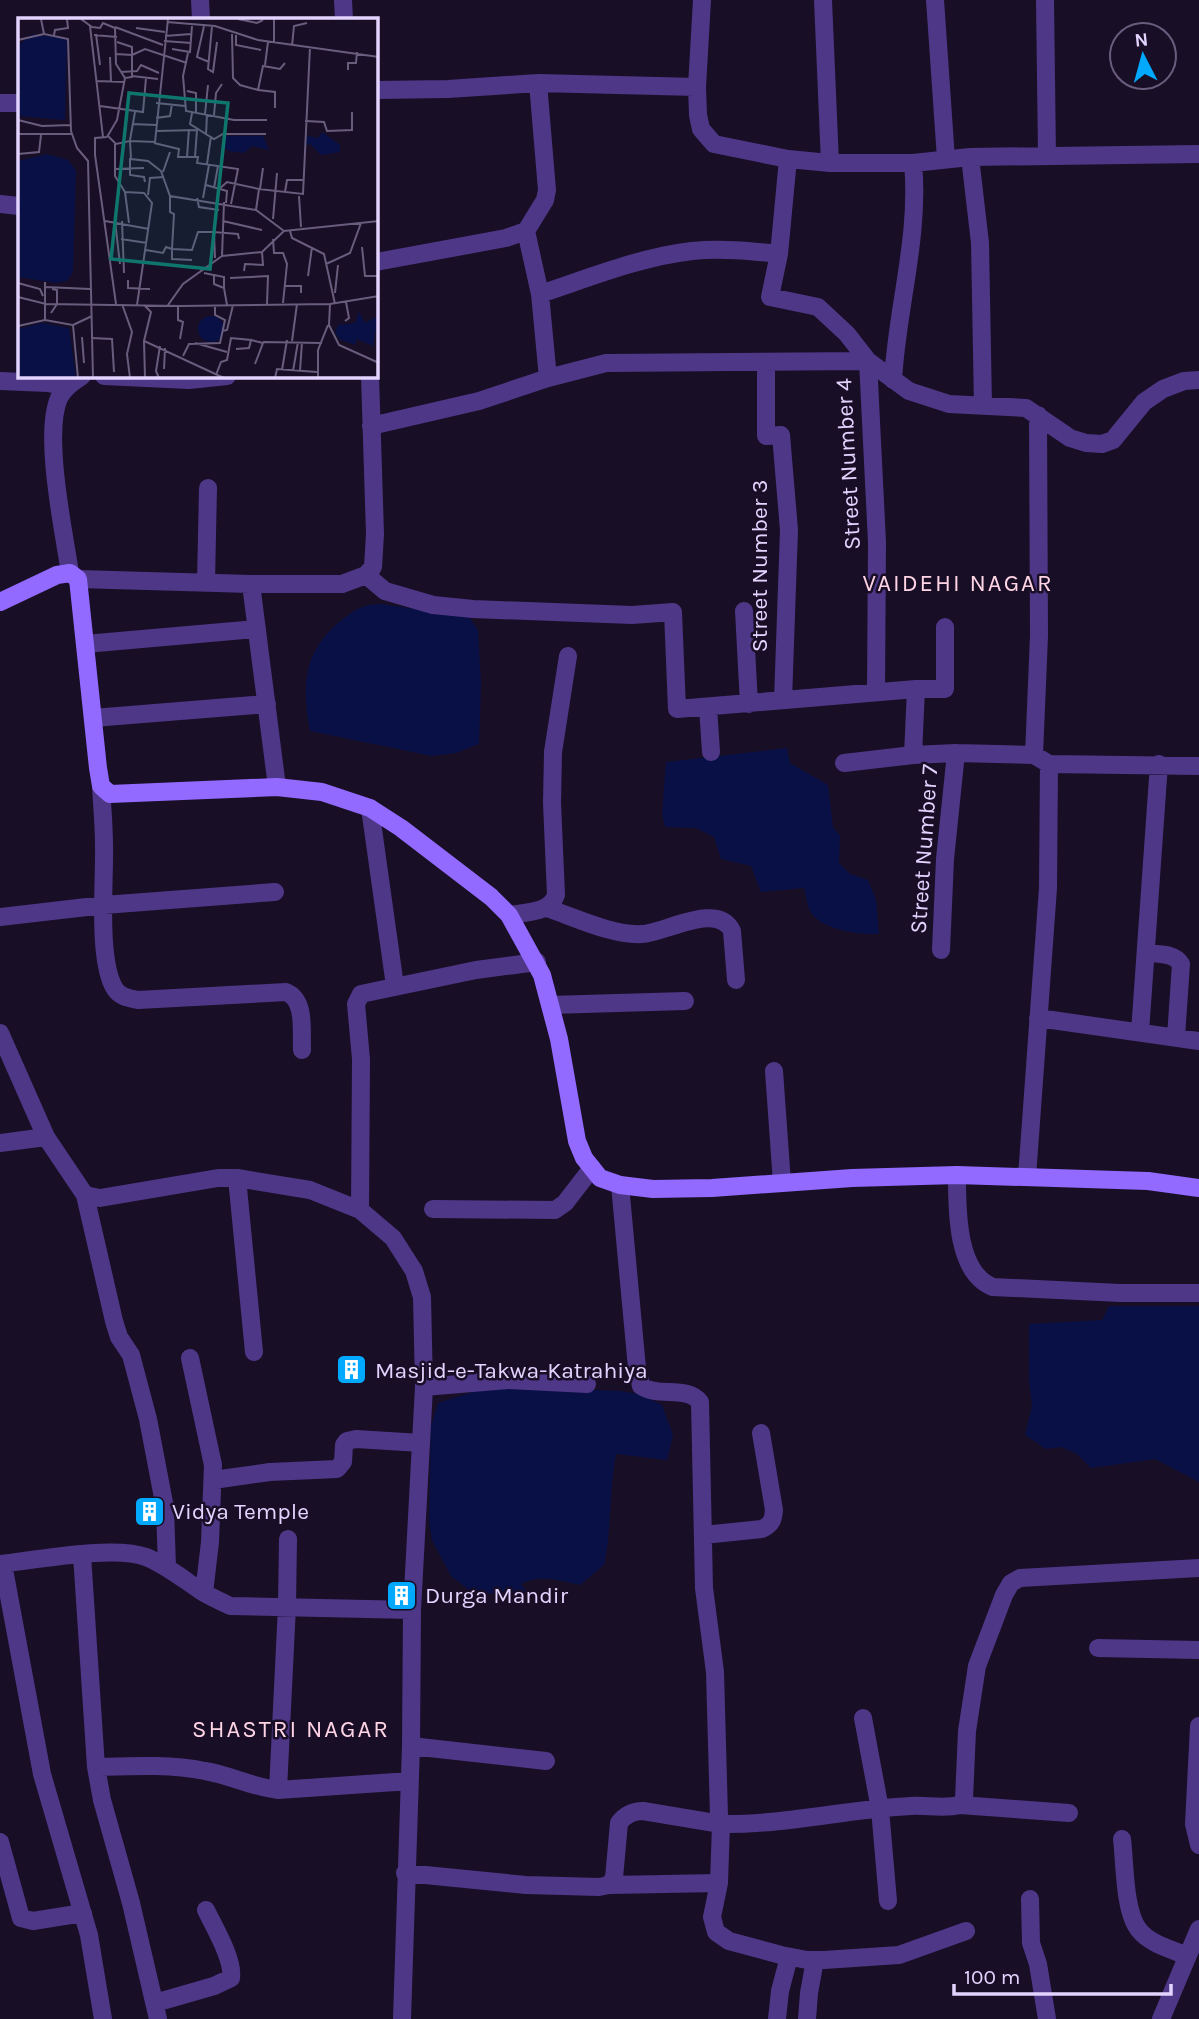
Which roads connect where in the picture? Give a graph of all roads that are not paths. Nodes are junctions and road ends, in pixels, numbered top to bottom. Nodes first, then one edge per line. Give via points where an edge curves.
1 (200, 0) edge
2 (343, 0) edge
3 (702, 0) edge
4 (823, 0) edge
5 (936, 0) edge
6 (1045, 0) edge
7 (201, 18) edge
8 (344, 18) edge
9 (538, 83) junction
10 (697, 87) junction
11 (378, 90) edge
12 (0, 103) edge
13 (18, 103) edge
14 (1199, 154) edge
15 (1046, 156) junction
16 (970, 157) junction
17 (788, 159) junction
18 (946, 159) junction
19 (830, 163) junction
20 (913, 163) junction
21 (0, 204) edge
22 (18, 206) edge
23 (526, 231) junction
24 (779, 254) junction
25 (378, 262) edge
26 (540, 294) junction
27 (868, 361) junction
28 (766, 363) junction
29 (370, 378) edge
30 (548, 378) junction
31 (893, 380) junction
32 (1199, 380) edge
33 (75, 381) edge
34 (0, 382) edge
35 (983, 406) junction
36 (1038, 415) junction
37 (371, 426) junction
38 (208, 488) dead end
39 (366, 575) junction
40 (74, 576) junction
41 (206, 582) junction
42 (251, 584) junction
43 (0, 602) edge
44 (744, 611) dead end
45 (945, 627) dead end
46 (257, 629) junction
47 (85, 645) junction
48 (568, 656) dead end
49 (916, 689) junction
50 (876, 691) junction
51 (783, 700) junction
52 (749, 704) junction
53 (267, 705) junction
54 (708, 707) junction
55 (93, 718) junction
56 (711, 752) dead end
57 (956, 753) junction
58 (913, 755) junction
59 (1041, 760) junction
60 (844, 763) dead end
61 (1158, 764) junction
62 (1199, 766) edge
63 (102, 786) junction
64 (277, 787) junction
65 (370, 808) junction
66 (275, 892) dead end
67 (104, 905) junction
68 (547, 908) junction
69 (509, 915) junction
70 (0, 916) edge
71 (941, 950) dead end
72 (1146, 953) junction
73 (537, 962) junction
74 (736, 980) dead end
75 (395, 986) junction
76 (685, 1001) dead end
77 (550, 1005) junction
78 (1038, 1018) junction
79 (1140, 1032) junction
80 (0, 1033) edge
81 (1176, 1037) junction
82 (1199, 1041) edge
83 (302, 1050) dead end
84 (774, 1071) dead end
85 (46, 1137) junction
86 (0, 1143) edge
87 (592, 1168) junction
88 (957, 1175) junction
89 (1027, 1177) junction
90 (237, 1178) junction
91 (782, 1183) junction
92 (620, 1185) junction
93 (1199, 1188) edge
94 (85, 1195) junction
95 (433, 1209) dead end
96 (360, 1210) junction
97 (1199, 1293) edge
98 (254, 1352) dead end
99 (190, 1358) dead end
100 (587, 1384) dead end
101 (424, 1387) junction
102 (761, 1433) dead end
103 (421, 1443) junction
104 (214, 1480) junction
105 (703, 1535) junction
106 (288, 1539) dead end
107 (82, 1555) junction
108 (1, 1564) edge
109 (167, 1567) junction
110 (1199, 1568) edge
111 (1199, 1576) edge
112 (1199, 1582) edge
113 (204, 1593) junction
114 (287, 1606) junction
115 (412, 1610) junction
116 (1098, 1648) dead end
117 (1199, 1650) edge
118 (863, 1718) dead end
119 (1199, 1727) edge
120 (411, 1746) junction
121 (546, 1761) dead end
122 (96, 1767) junction
123 (410, 1781) junction
124 (278, 1790) junction
125 (960, 1805) junction
126 (880, 1809) junction
127 (1069, 1813) dead end
128 (721, 1824) junction
129 (1122, 1839) dead end
130 (0, 1842) edge
131 (1199, 1844) edge
132 (405, 1872) junction
133 (719, 1883) junction
134 (609, 1885) junction
135 (1030, 1899) dead end
136 (888, 1901) dead end
137 (206, 1910) dead end
138 (83, 1913) junction
139 (1199, 1929) edge
140 (966, 1931) dead end
141 (789, 1956) junction
142 (1187, 1956) junction
143 (815, 1960) junction
144 (156, 2011) edge
145 (103, 2019) edge
146 (402, 2019) edge
147 (777, 2019) edge
148 (807, 2019) edge
149 (1047, 2019) edge
150 (1161, 2019) edge

1 - 7 street
2 - 8 street
3 - 10 street
4 - 19 street
5 - 18 street
6 - 15 street
9 - 10 street
9 - 11 street
9 - 23 street via 547,190
10 - 17 street via 701,129 714,144
12 - 13 street
14 - 15 street
15 - 16 street
16 - 18 street
16 - 35 street via 981,253
17 - 19 street
17 - 24 street
18 - 20 street
19 - 20 street
20 - 31 street via 911,240
21 - 22 street
23 - 25 street
23 - 26 street
24 - 26 street via 692,251
24 - 27 street via 770,296 818,307
26 - 30 street
27 - 28 street
27 - 31 street
27 - 50 street, Street Number 4 via 877,542
28 - 30 street via 606,363
28 - 51 street, Street Number 3 via 766,436 781,435 789,530
29 - 37 street
30 - 37 street via 479,401
31 - 35 street via 928,398
32 - 36 street via 1163,388 1144,402 1113,440 1101,444 1070,438
33 - 34 street
33 - 40 street via 59,398 52,440
35 - 36 street via 1026,408
36 - 59 street
37 - 39 street via 375,556
38 - 41 street
39 - 42 street via 342,584
39 - 54 street via 385,592 433,605 632,615 673,612 677,709
40 - 41 street
40 - 43 main road via 57,575
40 - 47 main road
41 - 42 street
42 - 46 street
44 - 52 street
45 - 49 street via 945,689
46 - 47 street
46 - 53 street
47 - 55 main road
48 - 68 street via 553,752 556,895
49 - 50 street
49 - 58 street
50 - 51 street
51 - 52 street
52 - 54 street
53 - 55 street
53 - 64 street
54 - 56 street
55 - 63 main road
57 - 58 street
57 - 59 street
57 - 71 street, Street Number 7
58 - 60 street
59 - 61 street
59 - 78 street via 1048,888
61 - 62 street
61 - 72 street
63 - 64 main road via 110,794
63 - 67 street
64 - 65 main road via 322,792
65 - 69 main road
65 - 75 street
66 - 67 street
67 - 70 street
67 - 83 street via 104,945 111,980 125,998 286,992 295,995 299,1003
68 - 69 street
68 - 74 street via 641,935 682,923 721,919 732,931
69 - 73 main road
72 - 79 street
72 - 81 street via 1171,956 1181,964
73 - 75 street
73 - 77 main road
75 - 96 street via 361,993 356,1004 361,1059
76 - 77 street
77 - 87 main road via 578,1141
78 - 79 street
78 - 89 street
79 - 81 street
80 - 85 street
81 - 82 street
84 - 91 street
85 - 86 street
85 - 94 street
87 - 92 main road via 600,1178
87 - 95 street via 555,1210
88 - 89 main road
88 - 91 main road
88 - 97 street via 963,1247 982,1283 1120,1293
89 - 93 main road via 1148,1181
90 - 94 street via 100,1198
90 - 96 street via 310,1190
90 - 98 street
91 - 92 main road via 653,1189
92 - 105 street via 641,1385 649,1391 688,1394 700,1402
94 - 109 street via 114,1321 131,1355 148,1419 166,1508
96 - 101 street via 393,1238 414,1272 422,1297
99 - 104 street
100 - 101 street via 508,1380
101 - 103 street
102 - 105 street via 773,1520 762,1529
103 - 104 street via 356,1439 347,1441 337,1469
103 - 115 street
104 - 113 street
105 - 128 street
106 - 114 street
107 - 108 street
107 - 109 street via 130,1552
107 - 122 street
108 - 138 street via 42,1774
109 - 113 street
110 - 125 street via 1020,1578 1011,1583 977,1667
111 - 112 street
113 - 114 street via 230,1606
114 - 115 street
114 - 124 street
115 - 120 street
116 - 117 street
118 - 126 street
119 - 131 street via 1194,1824
120 - 121 street
120 - 123 street
122 - 124 street via 204,1770
122 - 144 street
123 - 124 street
123 - 132 street
125 - 126 street
125 - 127 street
126 - 128 street
126 - 136 street
128 - 133 street
128 - 134 street via 643,1811 623,1817
129 - 142 street via 1129,1902 1139,1931
130 - 138 street via 21,1918 33,1921
132 - 134 street via 526,1885
132 - 146 street
133 - 134 street
133 - 141 street via 712,1917 716,1932 729,1941
135 - 149 street via 1031,1943
137 - 144 street via 229,1961 231,1978
138 - 145 street
139 - 142 street
140 - 143 street via 899,1955
141 - 143 street
141 - 147 street
142 - 150 street
143 - 148 street

